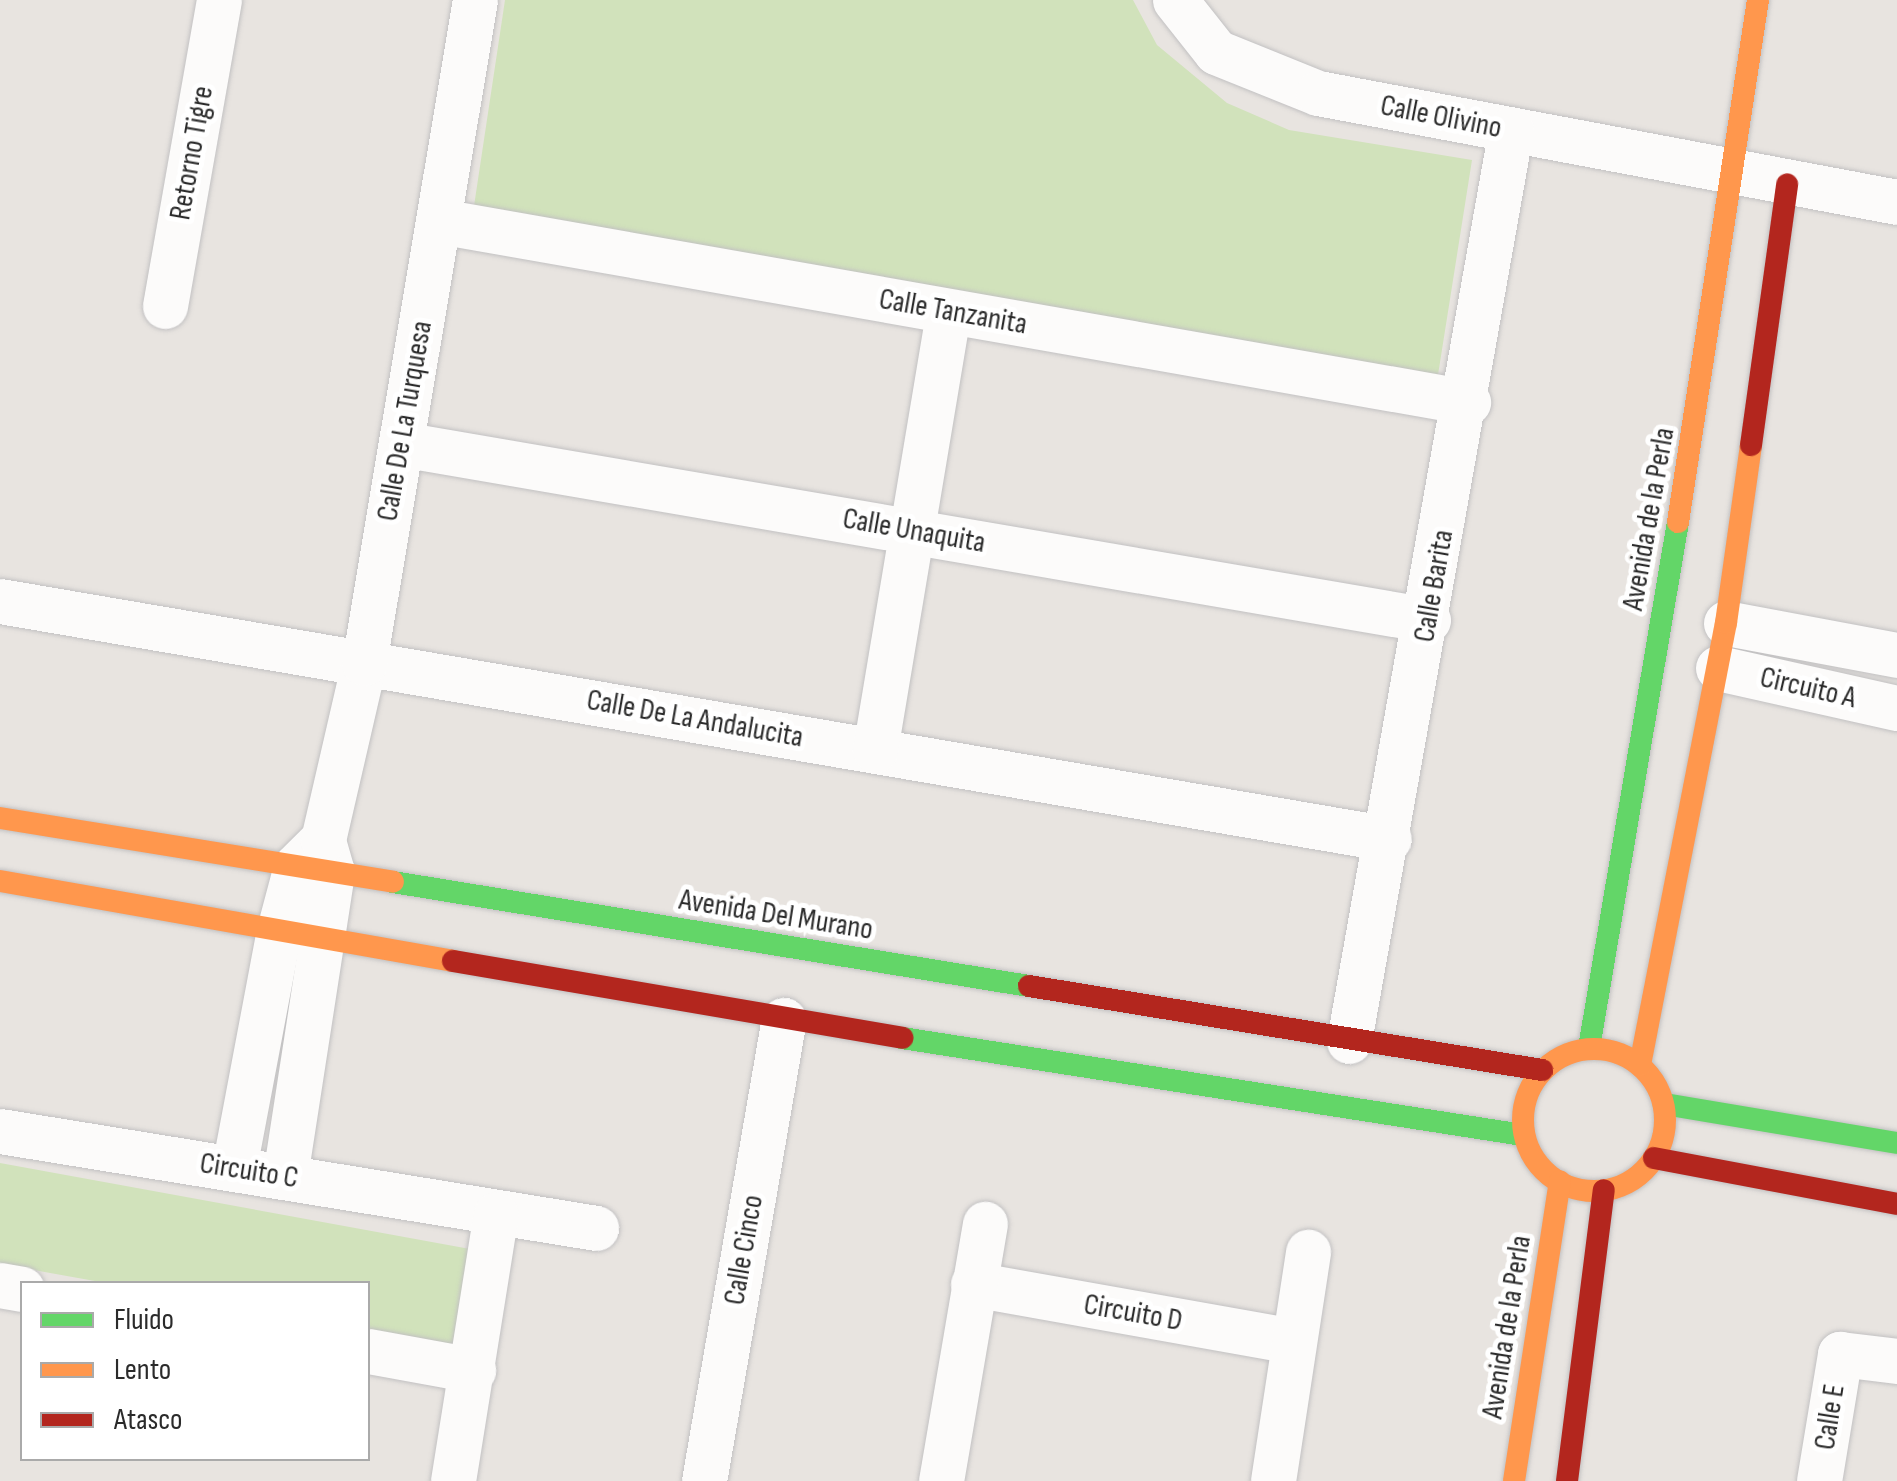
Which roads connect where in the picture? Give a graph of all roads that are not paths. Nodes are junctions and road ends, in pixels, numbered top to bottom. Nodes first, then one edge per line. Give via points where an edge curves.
1 (219, 0) edge
2 (476, 0) edge
3 (1176, 0) edge
4 (1758, 0) edge
5 (1510, 130) junction
6 (1764, 180) junction
7 (1897, 202) edge
8 (438, 222) junction
9 (165, 306) dead end
10 (948, 312) junction
11 (1468, 402) junction
12 (401, 444) junction
13 (912, 530) junction
14 (0, 601) edge
15 (1428, 620) junction
16 (1726, 624) junction
17 (1897, 655) edge
18 (364, 663) junction
19 (1718, 668) junction
20 (1897, 708) edge
21 (875, 750) junction
22 (0, 818) edge
23 (1389, 839) junction
24 (317, 859) junction
25 (0, 881) edge
26 (278, 930) junction
27 (323, 938) junction
28 (784, 1020) junction
29 (1350, 1041) junction
30 (1590, 1048) junction
31 (1640, 1064) junction
32 (1542, 1070) junction
33 (1664, 1104) junction
34 (0, 1131) edge
35 (1523, 1134) junction
36 (1897, 1143) edge
37 (1654, 1158) junction
38 (234, 1168) junction
39 (284, 1176) junction
40 (1560, 1182) junction
41 (1604, 1190) junction
42 (1897, 1204) edge
43 (496, 1214) junction
44 (985, 1224) dead end
45 (596, 1228) dead end
46 (1308, 1252) dead end
47 (974, 1284) junction
48 (1292, 1341) junction
49 (370, 1351) edge
50 (1897, 1360) edge
51 (472, 1370) junction
52 (453, 1481) edge
53 (704, 1481) edge
54 (941, 1481) edge
55 (1273, 1481) edge
56 (1514, 1481) edge
57 (1567, 1481) edge
58 (1819, 1481) edge

1 - 9 street, Retorno Tigre
2 - 8 street, Calle De La Turquesa
3 - 5 street, Calle Olivino via 1216,52 1318,94
4 - 6 street, Avenida de la Perla
5 - 6 street, Calle Olivino
5 - 11 street, Calle Barita
6 - 7 street, Calle Olivino
6 - 16 street, Avenida de la Perla
6 - 30 street, Avenida de la Perla
8 - 10 street, Calle Tanzanita
8 - 12 street, Calle De La Turquesa
10 - 11 street, Calle Tanzanita
10 - 13 street
11 - 15 street, Calle Barita
12 - 13 street, Calle Unaquita
12 - 18 street, Calle De La Turquesa
13 - 15 street, Calle Unaquita
13 - 21 street
14 - 18 street, Calle De La Andalucita
15 - 23 street, Calle Barita
16 - 17 street, Circuito A
16 - 19 street, Avenida de la Perla
18 - 21 street, Calle De La Andalucita
18 - 24 street, Calle De La Turquesa
19 - 20 street, Circuito A
19 - 31 street, Avenida de la Perla
21 - 23 street, Calle De La Andalucita
22 - 24 street, Avenida Del Murano
23 - 29 street, Calle Barita
24 - 26 street, Calle De La Turquesa
24 - 27 street, Calle De La Turquesa
24 - 29 street, Avenida Del Murano
25 - 26 street
26 - 27 street
26 - 38 street, Calle De La Turquesa
27 - 28 street
27 - 39 street, Calle De La Turquesa
28 - 35 street
28 - 53 street, Calle Cinco
29 - 32 street, Avenida Del Murano
30 - 31 street
30 - 32 street
31 - 33 street
32 - 35 street via 1524,1100
33 - 36 street
33 - 37 street
34 - 38 street, Circuito C
35 - 40 street via 1530,1154
37 - 41 street
37 - 42 street
38 - 39 street, Circuito C
39 - 43 street, Circuito C
40 - 41 street
40 - 56 street, Avenida de la Perla
41 - 57 street
43 - 45 street, Circuito C
43 - 51 street
44 - 47 street
46 - 48 street
47 - 48 street, Circuito D
47 - 54 street
48 - 55 street
49 - 51 street
50 - 58 street, Calle E via 1840,1354
51 - 52 street

